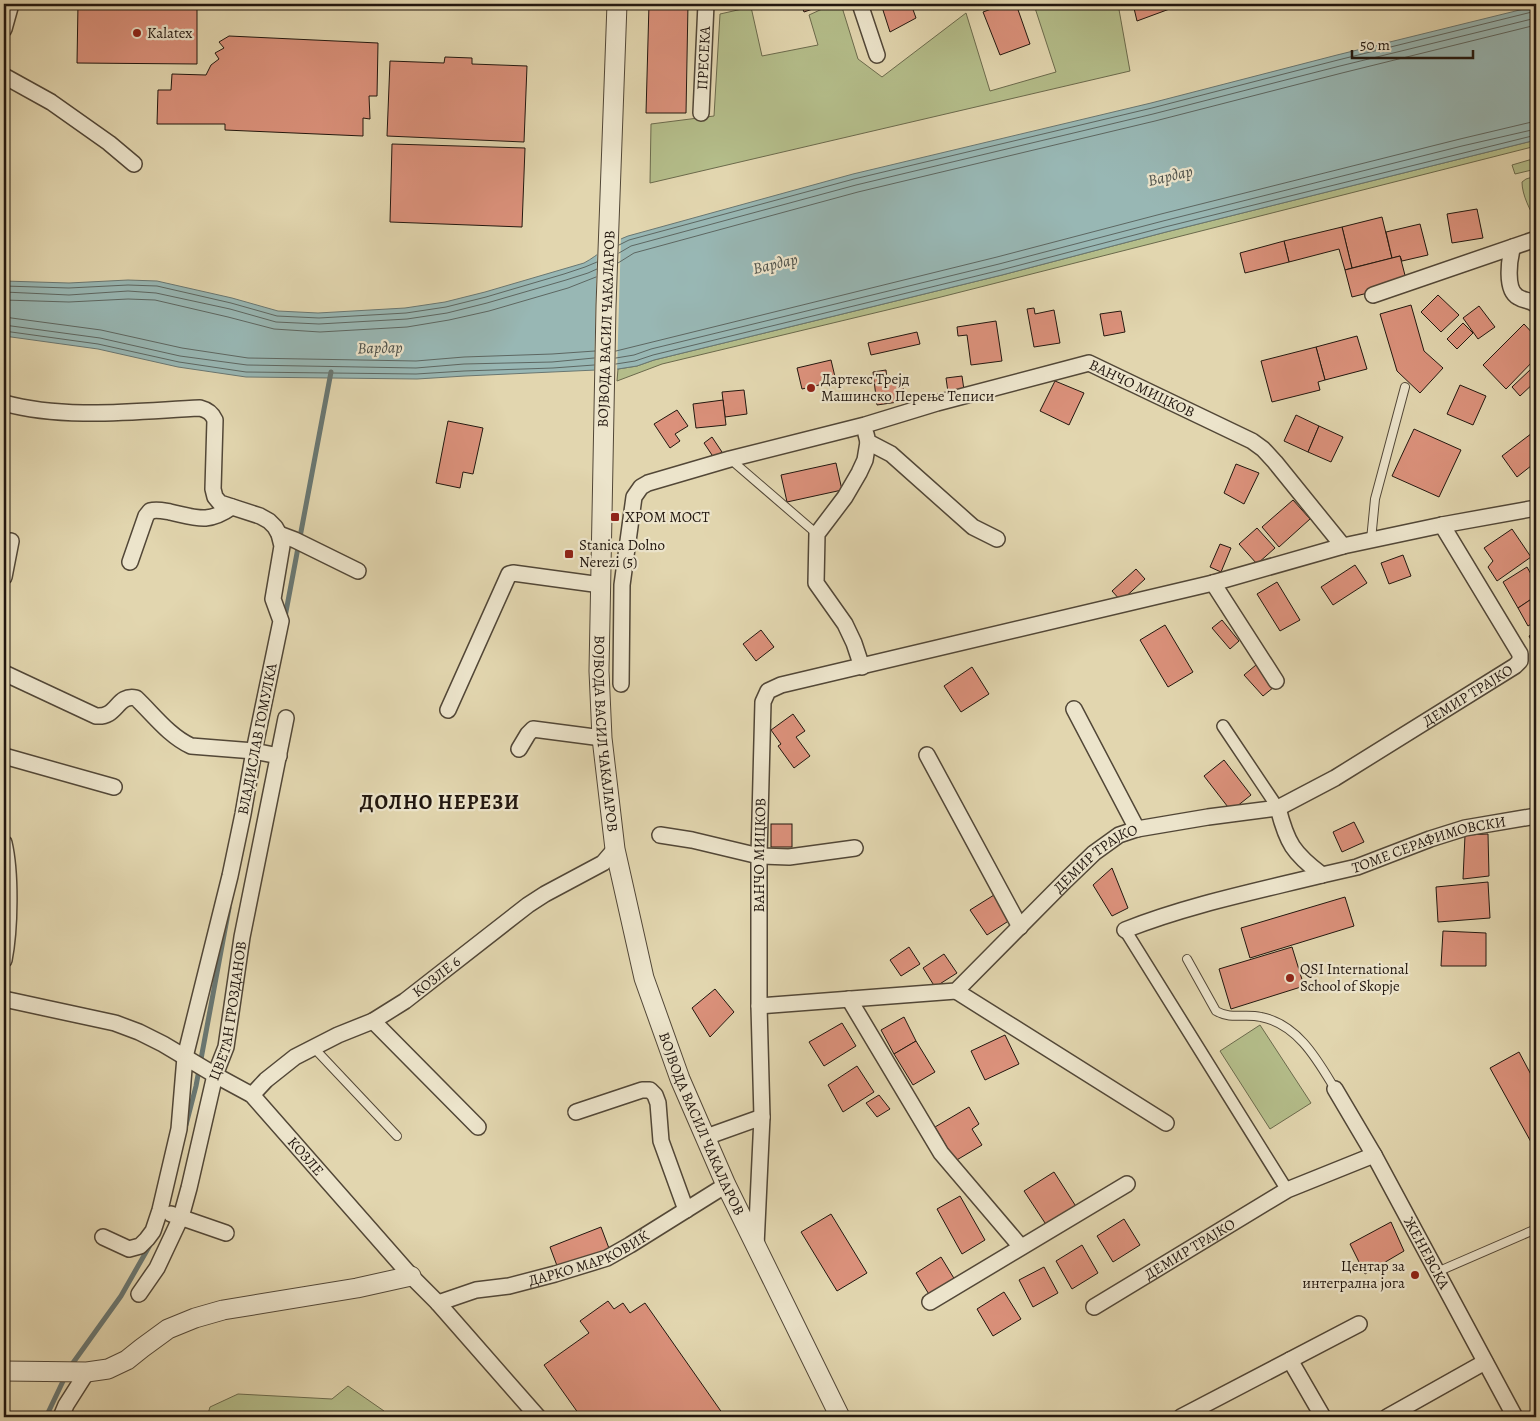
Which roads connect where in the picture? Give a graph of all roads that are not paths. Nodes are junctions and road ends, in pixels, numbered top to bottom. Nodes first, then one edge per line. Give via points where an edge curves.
1 (11, 4) edge
2 (617, 4) edge
3 (706, 4) edge
4 (860, 4) edge
5 (4, 29) edge
6 (877, 55) dead end
7 (4, 76) edge
8 (701, 113) dead end
9 (134, 164) dead end
10 (1536, 239) edge
11 (1513, 248) junction
12 (1373, 295) dead end
13 (1536, 305) edge
14 (1405, 387) dead end
15 (4, 403) edge
16 (864, 425) junction
17 (868, 442) junction
18 (730, 459) junction
19 (232, 507) junction
20 (1536, 510) edge
21 (1442, 525) junction
22 (279, 534) junction
23 (817, 534) junction
24 (997, 539) dead end
25 (1371, 540) junction
26 (11, 541) dead end
27 (1343, 546) junction
28 (130, 562) dead end
29 (358, 571) dead end
30 (4, 577) edge
31 (1213, 583) junction
32 (601, 585) junction
33 (862, 667) junction
34 (4, 673) edge
35 (1276, 680) dead end
36 (621, 684) dead end
37 (1074, 709) dead end
38 (448, 710) dead end
39 (286, 718) dead end
40 (1223, 726) dead end
41 (602, 738) junction
42 (519, 749) dead end
43 (254, 751) junction
44 (927, 755) dead end
45 (4, 756) edge
46 (279, 756) junction
47 (114, 787) dead end
48 (1278, 808) junction
49 (1536, 816) edge
50 (1137, 829) junction
51 (660, 835) dead end
52 (4, 843) edge
53 (615, 848) junction
54 (855, 848) dead end
55 (758, 856) junction
56 (1322, 875) junction
57 (1020, 927) junction
58 (1125, 930) joint
59 (216, 933) junction
60 (242, 937) junction
61 (1187, 959) dead end
62 (4, 960) edge
63 (956, 991) junction
64 (4, 998) edge
65 (849, 999) junction
66 (758, 1006) junction
67 (373, 1021) junction
68 (313, 1048) junction
69 (185, 1057) junction
70 (215, 1076) junction
71 (1335, 1089) joint
72 (252, 1095) junction
73 (576, 1112) dead end
74 (762, 1117) junction
75 (1166, 1123) dead end
76 (478, 1127) dead end
77 (397, 1136) dead end
78 (706, 1137) junction
79 (1374, 1155) junction
80 (1127, 1184) dead end
81 (726, 1185) junction
82 (1287, 1190) junction
83 (160, 1210) junction
84 (686, 1210) junction
85 (181, 1217) junction
86 (1536, 1229) edge
87 (226, 1233) dead end
88 (103, 1237) dead end
89 (756, 1246) junction
90 (1021, 1247) junction
91 (1437, 1272) junction
92 (411, 1276) junction
93 (139, 1294) dead end
94 (930, 1302) dead end
95 (438, 1303) junction
96 (1094, 1306) dead end
97 (1359, 1324) dead end
98 (1290, 1360) junction
99 (1485, 1362) junction
100 (11, 1371) edge
101 (87, 1372) junction
102 (61, 1417) edge
103 (538, 1417) edge
104 (840, 1417) edge
105 (1181, 1417) edge
106 (1323, 1417) edge
107 (1387, 1417) edge
108 (1515, 1417) edge

1 - 5 street
2 - 32 street, ВОЈВОДА ВАСИЛ ЧАКАЛАРОВ
3 - 8 street, ПРЕСЕКА
4 - 6 street
7 - 9 street via 51,102
10 - 11 street
11 - 12 street
11 - 13 street via 1509,266 1513,290 1519,298
14 - 25 lane via 1374,499
15 - 19 street via 83,413 205,410 214,420 213,489 220,503
16 - 17 street
16 - 18 street, ВАНЧО МИЦКОВ
16 - 27 street, ВАНЧО МИЦКОВ via 1089,363 1252,441 1275,462
17 - 23 street via 859,473
17 - 24 street via 891,454 973,527
18 - 23 lane
18 - 36 street, ВАНЧО МИЦКОВ via 648,483 634,498 622,585
19 - 22 street via 269,521
19 - 28 street via 203,520 161,510 150,511
20 - 21 street, ВАНЧО МИЦКОВ
21 - 25 street, ВАНЧО МИЦКОВ
21 - 48 street, ДЕМИР ТРАЈКО via 1520,654 1520,661 1335,778
22 - 29 street
22 - 43 street, ВЛАДИСЛАВ ГОМУЛКА via 282,546 273,599 280,621
23 - 33 street via 816,583 845,624
25 - 27 street, ВАНЧО МИЦКОВ
26 - 30 street
27 - 31 street, ВАНЧО МИЦКОВ
31 - 33 street, ВАНЧО МИЦКОВ
31 - 35 street
32 - 38 street via 510,573
32 - 41 street, ВОЈВОДА ВАСИЛ ЧАКАЛАРОВ via 599,671
33 - 55 street, ВАНЧО МИЦКОВ via 774,687 765,696
34 - 43 street via 96,716 110,714 124,699 136,698 174,735 191,746
37 - 50 street
39 - 46 street, ЦВЕТАН ГРОЗДАНОВ
40 - 48 street
41 - 42 street via 533,729
41 - 53 street, ВОЈВОДА ВАСИЛ ЧАКАЛАРОВ
43 - 46 street
43 - 59 street, ВЛАДИСЛАВ ГОМУЛКА
44 - 57 street
45 - 47 street
46 - 60 street, ЦВЕТАН ГРОЗДАНОВ
48 - 50 street, ДЕМИР ТРАЈКО
48 - 56 street via 1290,843 1304,861
49 - 56 street, ТОМЕ СЕРАФИМОВСКИ via 1465,828 1357,868
50 - 57 street, ДЕМИР ТРАЈКО via 1119,835 1094,853
51 - 55 street
52 - 62 street via 8,865 8,908
53 - 67 street, КОЗЛЕ 6 via 603,863 528,905 416,993
53 - 78 street, ВОЈВОДА ВАСИЛ ЧАКАЛАРОВ via 644,978 680,1079
54 - 55 street via 789,857
55 - 66 street, ВАНЧО МИЦКОВ
56 - 58 street, ТОМЕ СЕРАФИМОВСКИ
57 - 63 street, ДЕМИР ТРАЈКО
58 - 82 street
59 - 60 street
59 - 69 street, ВЛАДИСЛАВ ГОМУЛКА
60 - 70 street, ЦВЕТАН ГРОЗДАНОВ via 226,1047
61 - 71 lane via 1216,1011 1224,1016 1261,1016 1288,1029 1306,1045
63 - 65 street
63 - 75 street
64 - 69 street, КОЗЛЕ via 116,1024 139,1032
65 - 66 street
65 - 90 street via 941,1154
66 - 74 street, ВАНЧО МИЦКОВ
67 - 68 street, КОЗЛЕ 6
67 - 76 street
68 - 72 street, КОЗЛЕ 6 via 281,1068
68 - 77 lane
69 - 70 street, КОЗЛЕ
69 - 83 street, ВЛАДИСЛАВ ГОМУЛКА via 179,1129
70 - 72 street, КОЗЛЕ
70 - 85 street, ЦВЕТАН ГРОЗДАНОВ
71 - 79 street, ЖЕНЕВСКА
72 - 92 street, КОЗЛЕ
73 - 84 street via 642,1090 655,1094 661,1141
74 - 78 street
74 - 89 street, ВАНЧО МИЦКОВ
78 - 81 street, ВОЈВОДА ВАСИЛ ЧАКАЛАРОВ
79 - 82 street, ДЕМИР ТРАЈКО
79 - 91 street, ЖЕНЕВСКА
80 - 90 street
81 - 84 street, ДАРКО МАРКОВИЌ
81 - 89 street, ВОЈВОДА ВАСИЛ ЧАКАЛАРОВ
82 - 96 street, ДЕМИР ТРАЈКО
83 - 85 street
83 - 88 street, ВЛАДИСЛАВ ГОМУЛКА via 153,1231 140,1246 129,1249
84 - 95 street, ДАРКО МАРКОВИЌ via 607,1258 509,1286 476,1290
85 - 87 street
85 - 93 street, ЦВЕТАН ГРОЗДАНОВ via 157,1268
86 - 91 lane
89 - 104 street, ВОЈВОДА ВАСИЛ ЧАКАЛАРОВ
90 - 94 street
91 - 99 street, ЖЕНЕВСКА
92 - 95 street, КОЗЛЕ
92 - 101 street via 223,1310 168,1330 127,1360 108,1369
95 - 103 street, КОЗЛЕ
97 - 98 street
98 - 105 street
98 - 106 street
99 - 107 street
99 - 108 street, ЖЕНЕВСКА
100 - 101 street
101 - 102 street

